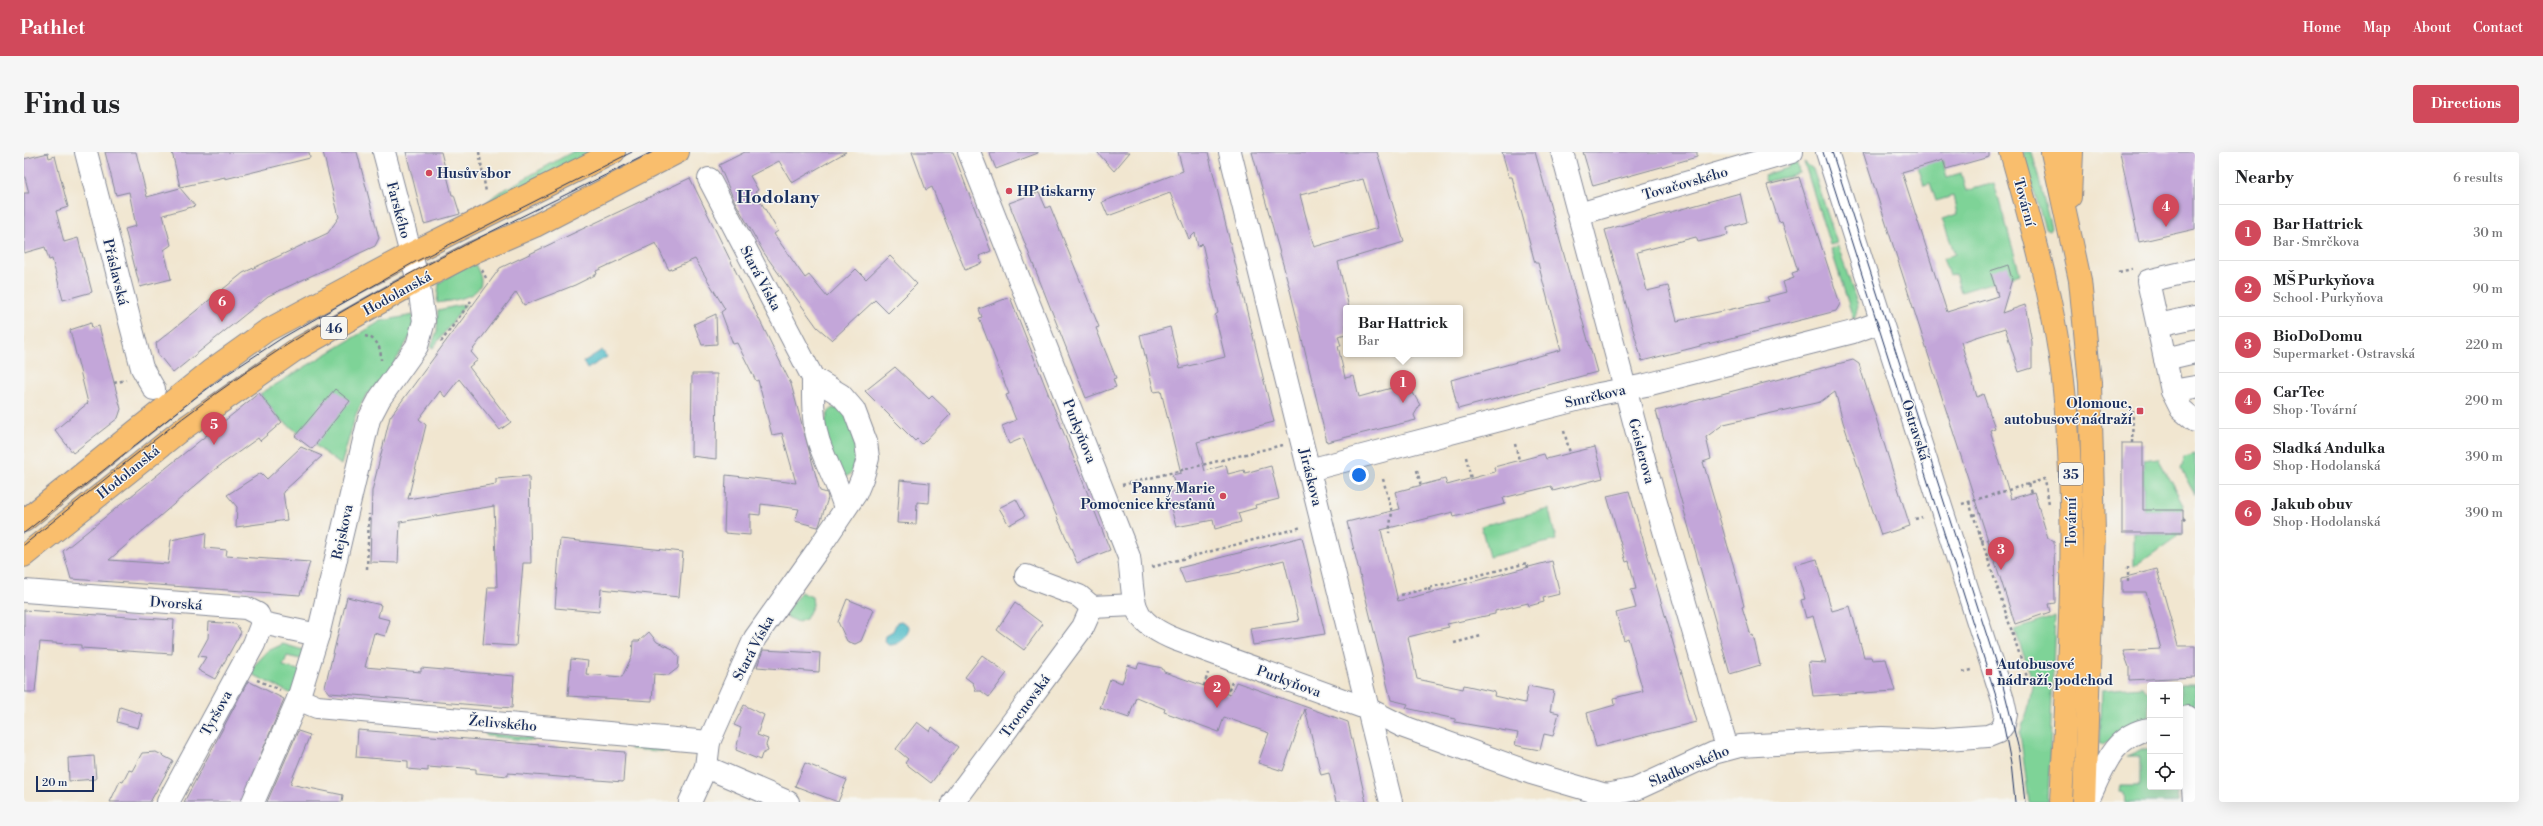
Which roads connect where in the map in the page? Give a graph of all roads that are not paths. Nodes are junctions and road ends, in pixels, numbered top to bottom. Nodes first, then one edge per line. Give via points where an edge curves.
1 (86, 152) edge
2 (384, 152) edge
3 (614, 152) edge
4 (678, 152) edge
5 (969, 152) edge
6 (1230, 152) edge
7 (1562, 152) edge
8 (1792, 152) edge
9 (1827, 152) edge
10 (2011, 152) edge
11 (2052, 152) edge
12 (2072, 152) edge
13 (709, 179) dead end
14 (1579, 214) junction
15 (2069, 222) junction
16 (414, 267) junction
17 (2195, 270) edge
18 (2195, 317) edge
19 (1881, 322) junction
20 (2158, 325) junction
21 (2195, 352) edge
22 (2165, 358) junction
23 (814, 378) junction
24 (2195, 386) edge
25 (154, 389) dead end
26 (1626, 389) junction
27 (2172, 391) junction
28 (2195, 421) edge
29 (1309, 470) junction
30 (845, 508) junction
31 (24, 521) edge
32 (24, 556) edge
33 (1026, 576) dead end
34 (25, 591) dead end
35 (1134, 605) junction
36 (1092, 607) junction
37 (262, 623) junction
38 (318, 635) junction
39 (291, 696) junction
40 (2005, 707) joint
41 (1368, 709) junction
42 (2188, 717) edge
43 (2147, 729) edge
44 (709, 742) junction
45 (1727, 748) junction
46 (706, 767) junction
47 (1611, 799) edge
48 (168, 802) edge
49 (253, 802) edge
50 (690, 802) edge
51 (788, 802) edge
52 (953, 802) edge
53 (1391, 802) edge
54 (2061, 802) edge
55 (2084, 802) edge
56 (2088, 802) edge
57 (2194, 802) edge

1 - 25 street, Přáslavská via 142,368
2 - 16 street, Farského
3 - 16 main road
4 - 16 main road, Hodolanská / 46 via 556,216 474,252
5 - 35 street, Purkyňova via 1129,557
6 - 29 street, Jiráskova
7 - 14 street, Geislerova
8 - 14 street, Tovačovského
9 - 19 street, Ostravská
10 - 54 main road, Tovární / 35 via 2037,248 2055,329 2070,445 2072,531
11 - 15 main road, Tovární / 35
12 - 15 main road
13 - 23 street, Stará Víska
14 - 26 street, Geislerova
15 - 55 main road, Tovární / 35 via 2086,331 2092,437 2094,533
16 - 31 main road via 289,317 237,351
16 - 32 main road, Hodolanská / 46 via 217,403
16 - 38 street, Rejskova via 424,321 422,334 414,351 375,405 369,419
17 - 20 street via 2148,281
18 - 20 street
19 - 26 street, Smrčkova via 1853,332
19 - 40 street, Ostravská
20 - 22 street
21 - 22 street
22 - 27 street
23 - 30 street, Stará Víska via 815,423 820,447
23 - 30 street, Stará Víska via 847,400 862,427 866,442 868,458 863,476
24 - 27 street
26 - 29 street, Smrčkova
26 - 45 street, Geislerova via 1652,489
27 - 28 street via 2181,409
29 - 41 street, Jiráskova
30 - 44 street, Stará Víska via 755,638
33 - 36 street via 1079,596
34 - 37 street, Dvorská via 246,608 258,614
35 - 36 street
35 - 41 street, Purkyňova via 1153,628 1177,640
36 - 52 street, Trocnovská via 1083,627
37 - 38 street
37 - 48 street, Tyršova via 254,644
38 - 39 street, Rejskova
39 - 44 street, Želivského via 318,706
39 - 49 street, Rejskova
40 - 45 street, Sladkovského via 2004,724 1998,732 1979,738 1882,738 1756,744
41 - 47 street, Sladkovského via 1404,727
41 - 53 street, Jiráskova
42 - 57 street
43 - 56 street via 2124,739 2110,753
44 - 46 street, Stará Víska
45 - 47 street, Sladkovského
46 - 50 street, Stará Víska
46 - 51 street

